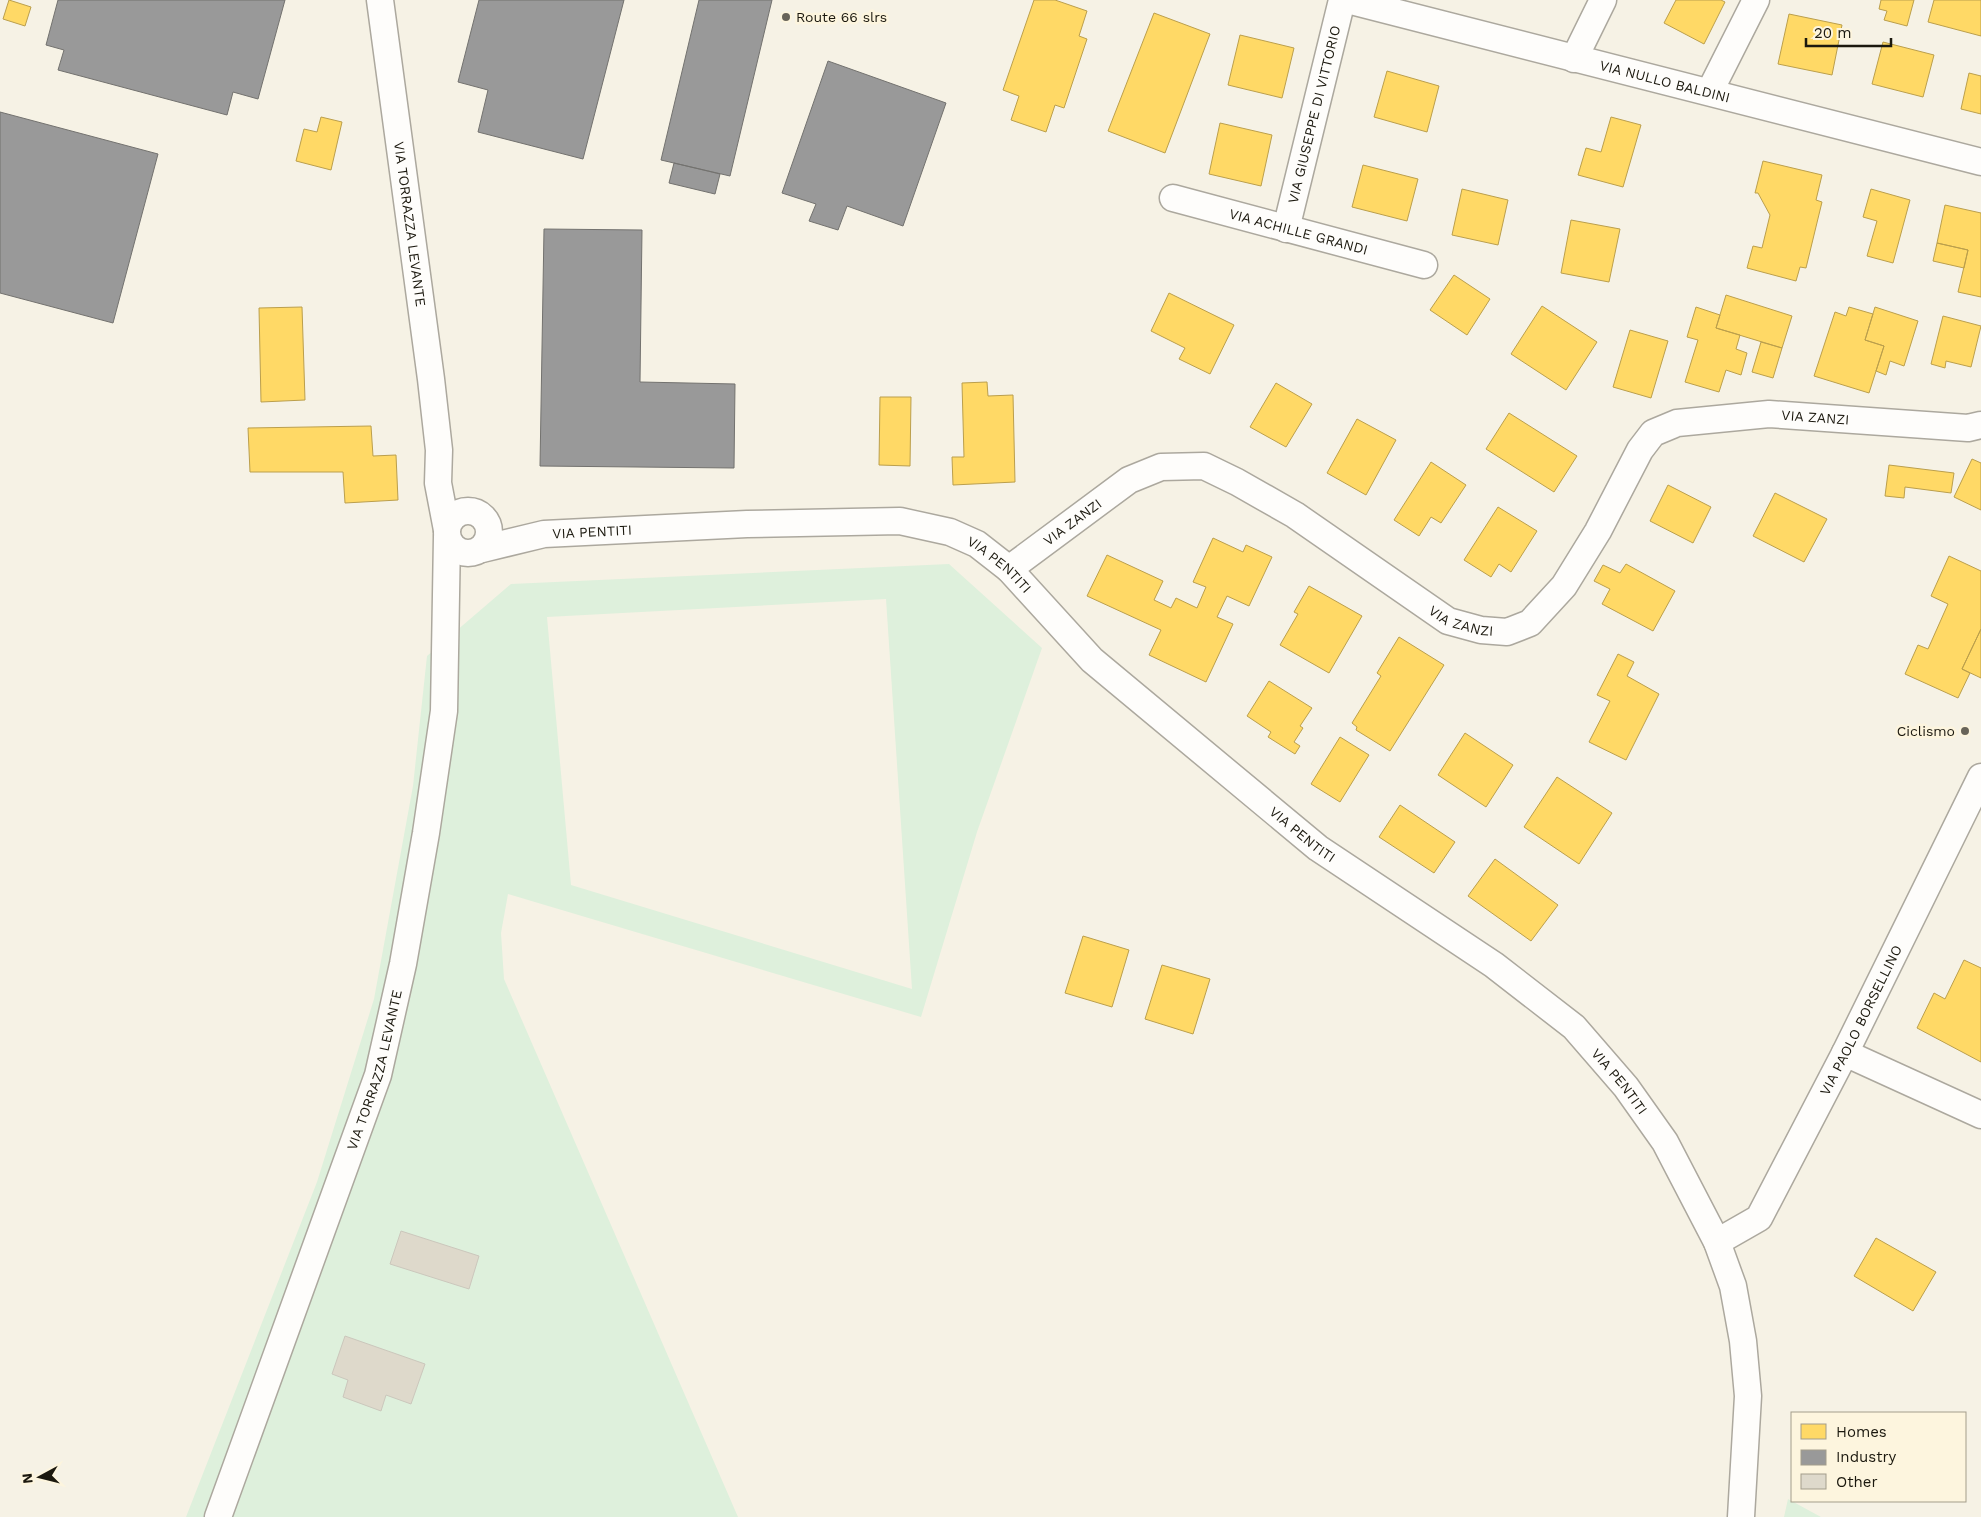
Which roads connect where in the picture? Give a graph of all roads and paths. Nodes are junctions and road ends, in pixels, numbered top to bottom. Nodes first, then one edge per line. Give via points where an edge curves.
1 (380, 0) edge
2 (1342, 0) edge
3 (1346, 0) edge
4 (1602, 0) edge
5 (1756, 0) edge
6 (1574, 58) junction
7 (1710, 91) junction
8 (1981, 162) edge
9 (1172, 198) dead end
10 (1286, 228) junction
11 (1424, 265) dead end
12 (1977, 428) edge
13 (439, 450) junction
14 (480, 516) junction
15 (447, 534) junction
16 (544, 534) junction
17 (478, 550) junction
18 (1009, 569) junction
19 (448, 603) junction
20 (1981, 777) edge
21 (1845, 1053) junction
22 (1981, 1115) edge
23 (1717, 1242) junction
24 (218, 1517) edge
25 (1741, 1517) edge

1 - 13 street, VIA TORRAZZA LEVANTE
2 - 10 street, VIA GIUSEPPE DI VITTORIO
3 - 6 street, VIA NULLO BALDINI
4 - 6 street
5 - 7 street
6 - 7 street, VIA NULLO BALDINI
7 - 8 street, VIA NULLO BALDINI
9 - 10 street, VIA ACHILLE GRANDI
10 - 11 street, VIA ACHILLE GRANDI
12 - 18 street, VIA ZANZI via 1769,414 1677,423 1653,433 1640,450 1598,531 1564,586 1530,623 1506,632 1481,630 1448,621 1295,515 1204,466 1161,467 1129,480
13 - 14 street, VIA TORRAZZA LEVANTE via 458,491
13 - 15 street, VIA TORRAZZA LEVANTE via 438,483
14 - 15 street via 458,513 452,517
14 - 16 street, VIA PENTITI
14 - 17 street via 489,536
15 - 17 street via 455,549 468,553
15 - 19 street, VIA TORRAZZA LEVANTE
16 - 17 street, VIA PENTITI
16 - 18 street, VIA PENTITI via 747,524 900,521 957,535 978,544
17 - 19 street, VIA TORRAZZA LEVANTE
18 - 23 street, VIA PENTITI via 1092,660 1318,848 1494,965 1574,1027 1626,1087 1665,1142
19 - 24 street, VIA TORRAZZA LEVANTE via 443,720 403,964 378,1075
20 - 21 street, VIA PAOLO BORSELLINO
21 - 22 street
21 - 23 street, VIA PAOLO BORSELLINO via 1759,1218
23 - 25 street, VIA PENTITI via 1733,1286 1748,1396

